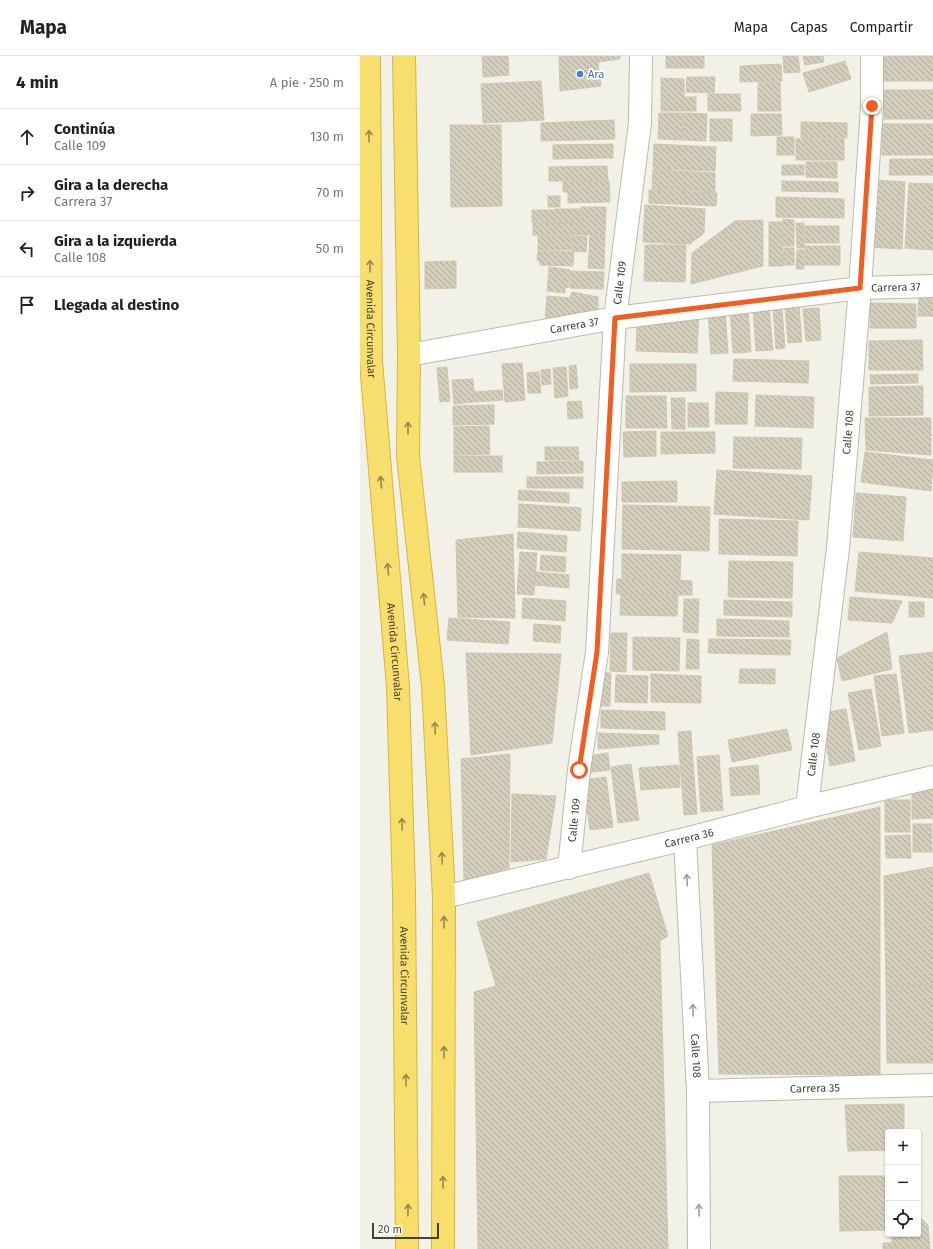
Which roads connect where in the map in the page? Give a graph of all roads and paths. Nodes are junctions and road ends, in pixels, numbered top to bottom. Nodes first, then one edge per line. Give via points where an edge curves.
1 (369, 56) edge
2 (404, 56) edge
3 (641, 56) edge
4 (872, 56) edge
5 (933, 286) edge
6 (860, 288) junction
7 (615, 318) junction
8 (409, 355) junction
9 (408, 456) junction
10 (385, 535) junction
11 (933, 777) edge
12 (807, 807) junction
13 (685, 839) junction
14 (569, 868) junction
15 (444, 897) junction
16 (933, 1085) edge
17 (698, 1091) junction
18 (407, 1249) edge
19 (443, 1249) edge
20 (699, 1249) edge

10 -> 1 highway, Avenida Circunvalar via 371,361
2 - 8 highway
3 - 7 street, Calle 109 via 640,123
4 - 6 street, Calle 108 via 872,106
5 - 6 street, Carrera 37
6 - 7 street, Carrera 37
6 - 12 street, Calle 108 via 838,548
7 - 8 street, Carrera 37
7 - 14 street, Calle 109 via 597,652 579,770
9 -> 8 highway
9 - 10 highway
15 -> 9 highway via 433,686
18 -> 10 highway, Avenida Circunvalar via 404,891 398,687
11 - 12 street, Carrera 36
12 - 13 street, Carrera 36
13 - 14 street, Carrera 36
17 -> 13 street, Calle 108
14 - 15 street, Carrera 36
19 -> 15 highway
16 - 17 street, Carrera 35
20 -> 17 street, Calle 108

